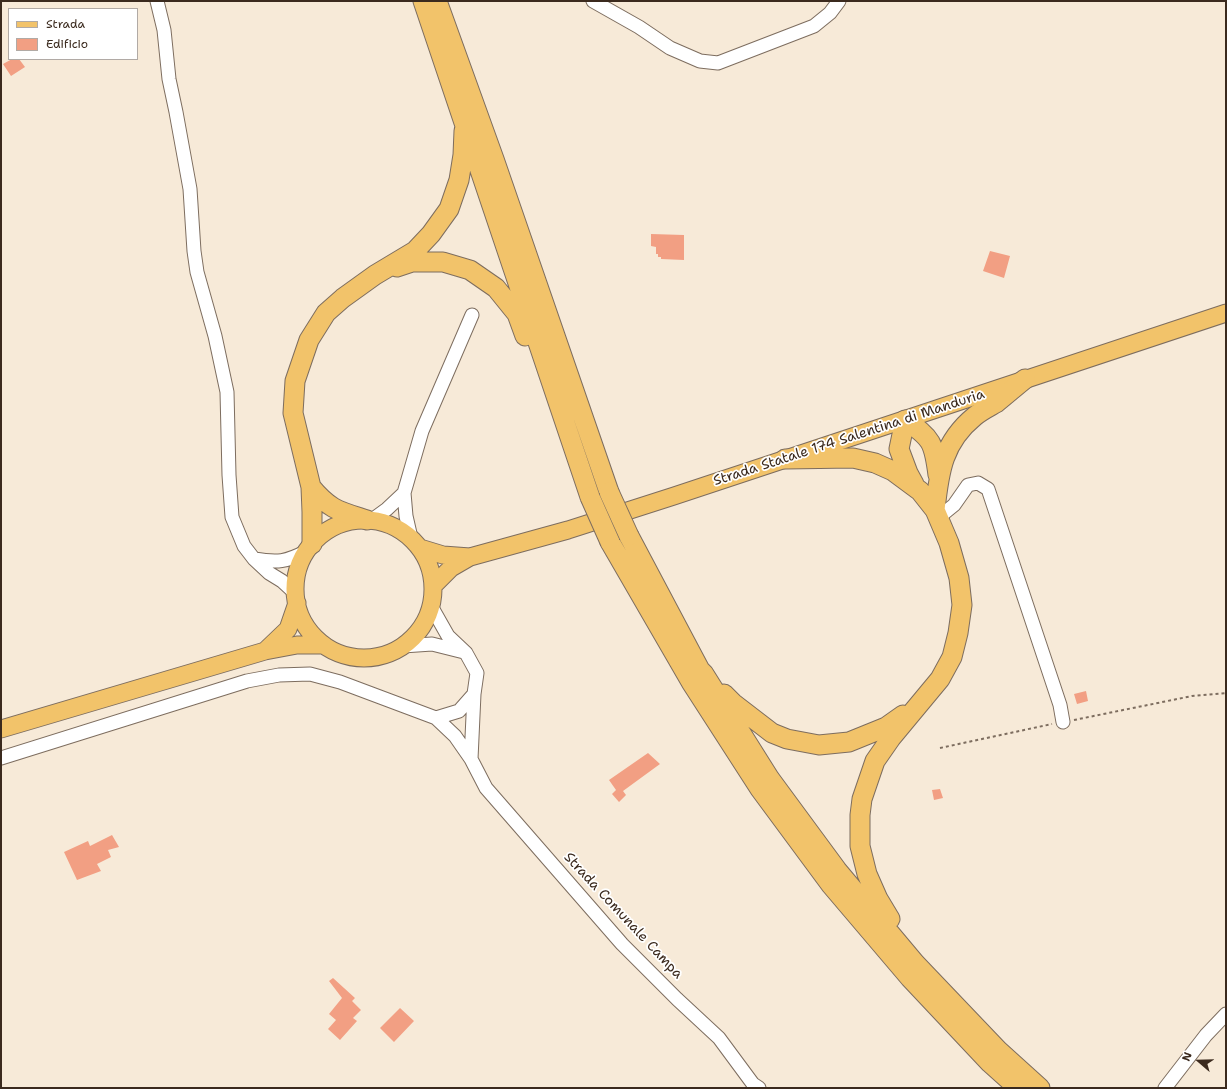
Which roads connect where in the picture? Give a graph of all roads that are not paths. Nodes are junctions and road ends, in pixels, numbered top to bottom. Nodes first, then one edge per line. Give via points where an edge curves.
1 (157, 1) edge
2 (423, 1) edge
3 (437, 1) edge
4 (593, 1) edge
5 (838, 1) edge
6 (464, 122) junction
7 (375, 275) junction
8 (1226, 313) edge
9 (472, 315) dead end
10 (1025, 379) junction
11 (559, 402) junction
12 (905, 420) junction
13 (785, 459) junction
14 (938, 476) junction
15 (310, 487) junction
16 (917, 488) junction
17 (404, 493) junction
18 (936, 514) junction
19 (369, 520) junction
20 (415, 543) junction
21 (309, 548) junction
22 (470, 557) junction
23 (254, 559) junction
24 (433, 586) junction
25 (296, 598) junction
26 (431, 606) junction
27 (324, 645) junction
28 (403, 646) junction
29 (265, 651) junction
30 (466, 653) junction
31 (704, 674) junction
32 (474, 694) junction
33 (917, 706) junction
34 (436, 718) junction
35 (1063, 722) road end
36 (1, 729) edge
37 (1, 758) edge
38 (471, 759) junction
39 (897, 942) junction
40 (1226, 1014) edge
41 (759, 1088) edge
42 (1018, 1088) edge
43 (1040, 1088) edge
44 (1165, 1088) edge

1 - 23 street via 190,189 197,272 227,392 232,517 244,546
2 - 6 highway
3 - 31 highway, bridge via 609,492 629,536
4 - 5 street via 670,48 700,61 718,63 814,26 830,13
6 - 7 highway via 459,180 449,209 415,251
6 - 11 highway
7 - 11 highway via 412,262 443,262 477,274 496,288 517,314 536,365
7 - 15 highway via 326,313 309,340 296,381 293,413
8 - 10 main road, Strada Statale 174 Salentina di Manduria
9 - 17 street via 422,431
10 - 12 main road, Strada Statale 174 Salentina di Manduria
10 - 14 highway via 976,415 957,433 947,450
11 - 42 highway, bridge via 590,497 610,542 695,688 760,789 831,885 910,978 990,1063
12 - 13 main road, Strada Statale 174 Salentina di Manduria
12 - 14 highway via 921,430 931,442
12 - 16 highway via 899,449
13 - 16 highway via 853,458 893,470
13 - 22 main road, Strada Statale 174 Salentina di Manduria via 568,530
14 - 18 highway
15 - 19 highway via 321,500 335,509
15 - 21 highway via 312,512
16 - 18 highway
17 - 19 street via 388,509
17 - 20 street via 406,516
18 - 33 highway via 949,543 959,578 962,605 952,657 940,679
18 - 35 street via 954,505 968,485 978,483 988,489 1060,705
19 - 20 main road via 386,523 400,530
19 - 21 main road via 354,520 331,528
20 - 22 main road, Strada Statale 174 Salentina di Manduria via 443,555
20 - 24 main road via 429,566
21 - 23 street via 290,560 270,562
21 - 25 main road via 299,566
22 - 24 main road, Strada Statale 174 Salentina di Manduria via 451,568
23 - 25 street via 282,581
24 - 26 main road
25 - 27 main road via 305,624
25 - 29 main road via 288,629
26 - 28 main road via 425,622
26 - 30 street via 448,636
27 - 28 main road via 339,653 372,658 388,654
27 - 29 main road via 297,645
28 - 30 street via 432,644
29 - 36 main road
30 - 32 street via 477,673
31 - 33 highway via 733,703 772,733 787,740 819,745 849,742 886,727
31 - 39 highway via 770,779 837,870
32 - 34 street via 459,711
32 - 38 street
33 - 39 highway via 875,761 862,799 860,815 860,846 867,874 891,922
34 - 37 street via 340,682 310,674 279,675 247,681
34 - 38 street, Strada Comunale Campa via 455,736
38 - 41 street, Strada Comunale Campa via 486,788 617,938 719,1038 753,1084
39 - 43 highway via 998,1050
40 - 44 street via 1206,1035

